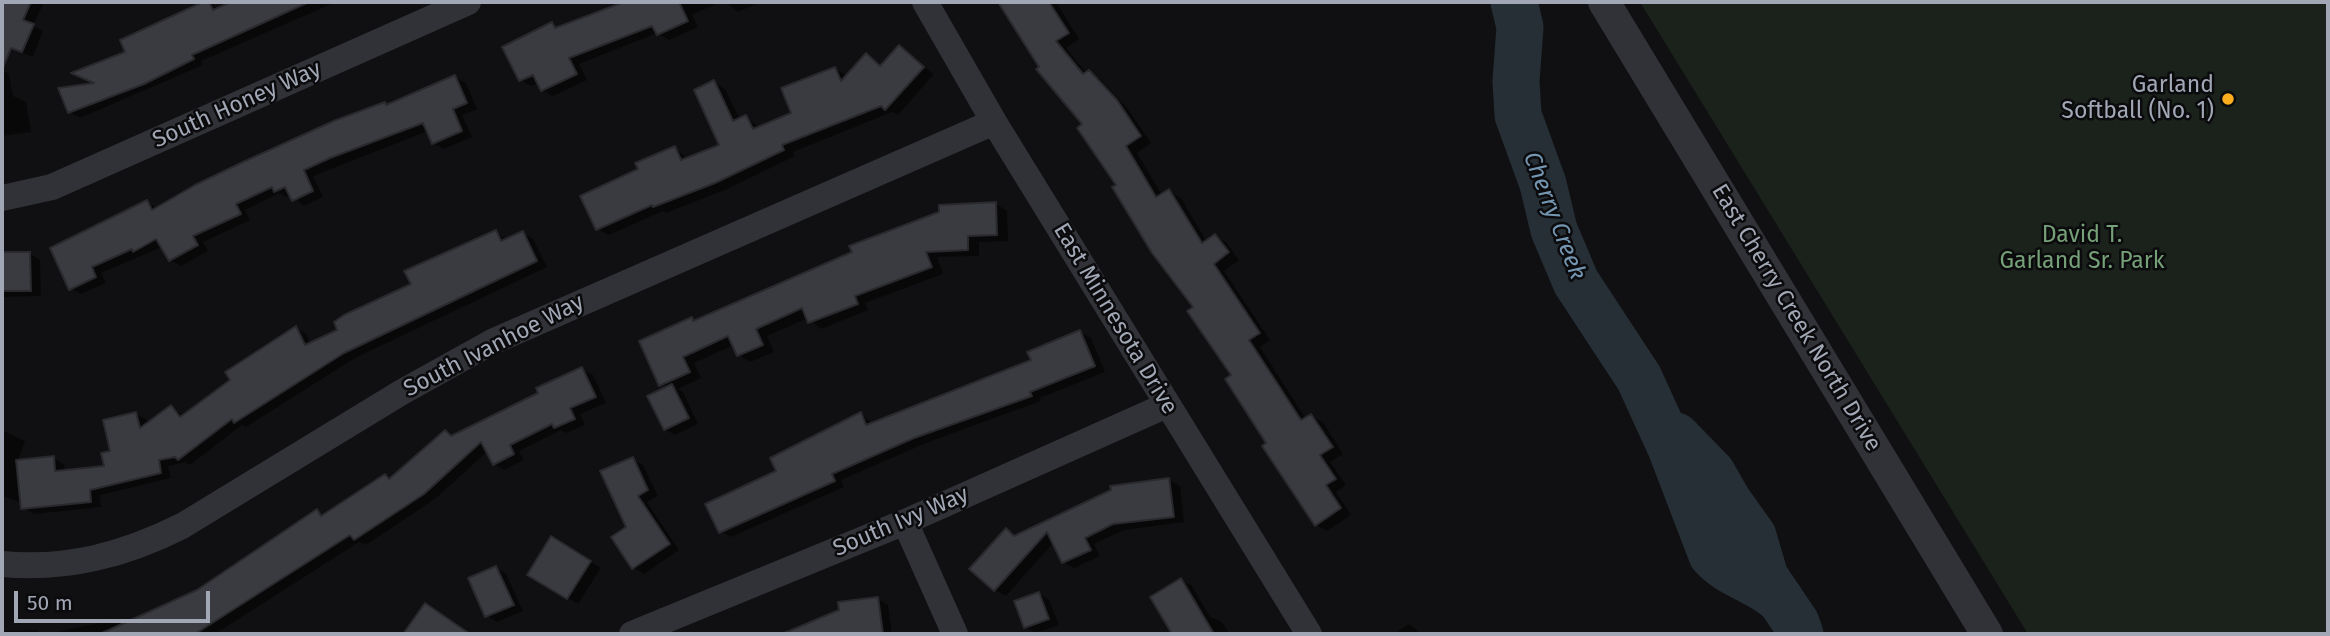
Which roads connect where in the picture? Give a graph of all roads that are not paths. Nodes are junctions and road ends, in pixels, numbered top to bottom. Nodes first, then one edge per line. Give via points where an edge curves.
1 (925, 2) edge
2 (1604, 2) edge
3 (457, 4) edge
4 (994, 122) junction
5 (2, 198) edge
6 (1167, 405) junction
7 (905, 522) junction
8 (2, 564) edge
9 (632, 634) edge
10 (955, 634) edge
11 (1309, 634) edge
12 (1987, 634) edge

1 - 4 street, East Minnesota Drive
2 - 12 street, East Cherry Creek North Drive
3 - 5 street, South Honey Way via 52,187
4 - 6 street, East Minnesota Drive
4 - 8 street, South Ivanhoe Way via 492,342 153,541 86,561
6 - 7 street, South Ivy Way
6 - 11 street, East Minnesota Drive
7 - 9 street, South Ivy Way
7 - 10 street

